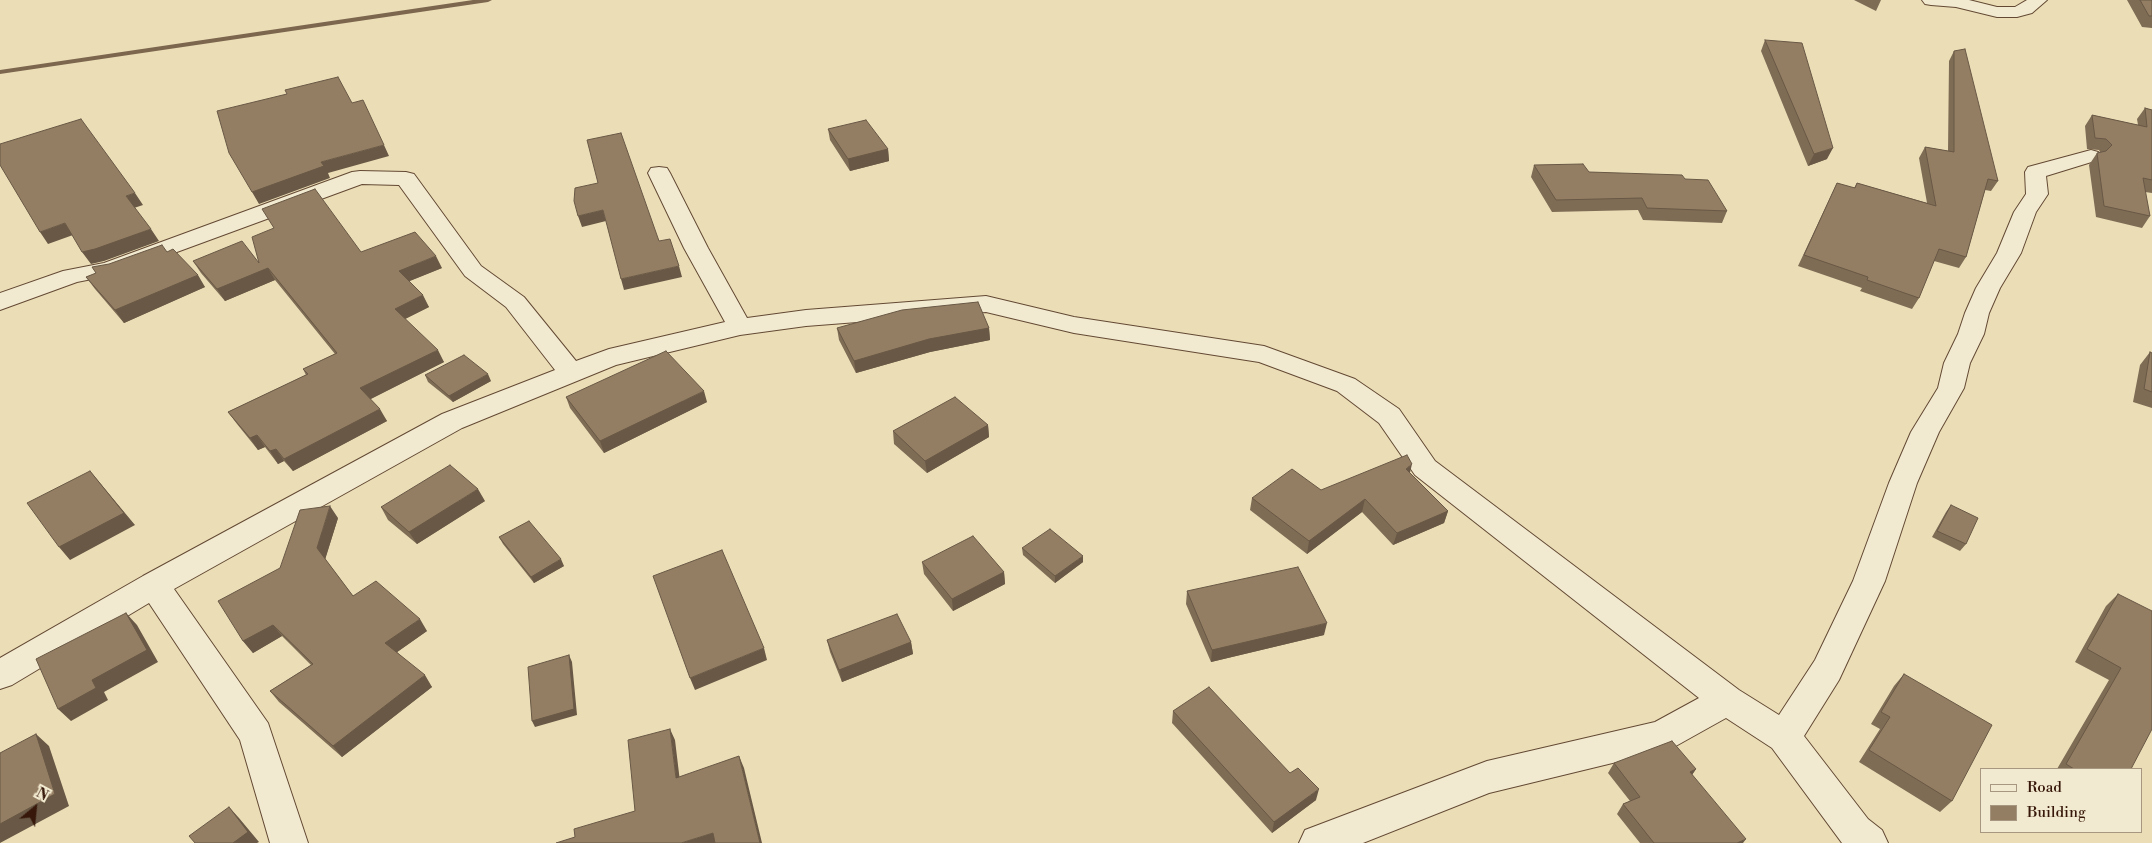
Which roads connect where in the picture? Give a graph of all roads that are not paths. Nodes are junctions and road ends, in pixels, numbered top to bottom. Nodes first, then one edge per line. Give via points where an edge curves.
1 (2038, 0) edge
2 (1923, 2) edge
3 (2091, 156) dead end
4 (659, 173) dead end
5 (0, 302) edge
6 (740, 327) junction
7 (571, 373) junction
8 (154, 584) junction
9 (0, 675) edge
10 (1727, 700) junction
11 (1784, 737) junction
12 (289, 843) edge
13 (1318, 843) edge
14 (1869, 843) edge

1 - 2 street via 2017,12 1997,12 1956,2
3 - 11 street via 2036,172 2037,194 2019,227 2010,253 1988,288 1956,363 1951,388 1925,432 1869,581 1826,670
4 - 6 street
5 - 7 street via 71,276 109,269 360,177 406,179 473,271 515,302
6 - 7 street via 609,358
6 - 10 street via 806,318 986,304 1074,326 1264,354 1337,381 1389,416 1425,468
7 - 8 street via 452,421
8 - 9 street
8 - 12 street via 256,734
10 - 11 street
10 - 13 street via 1662,736 1487,777
11 - 14 street via 1855,831

